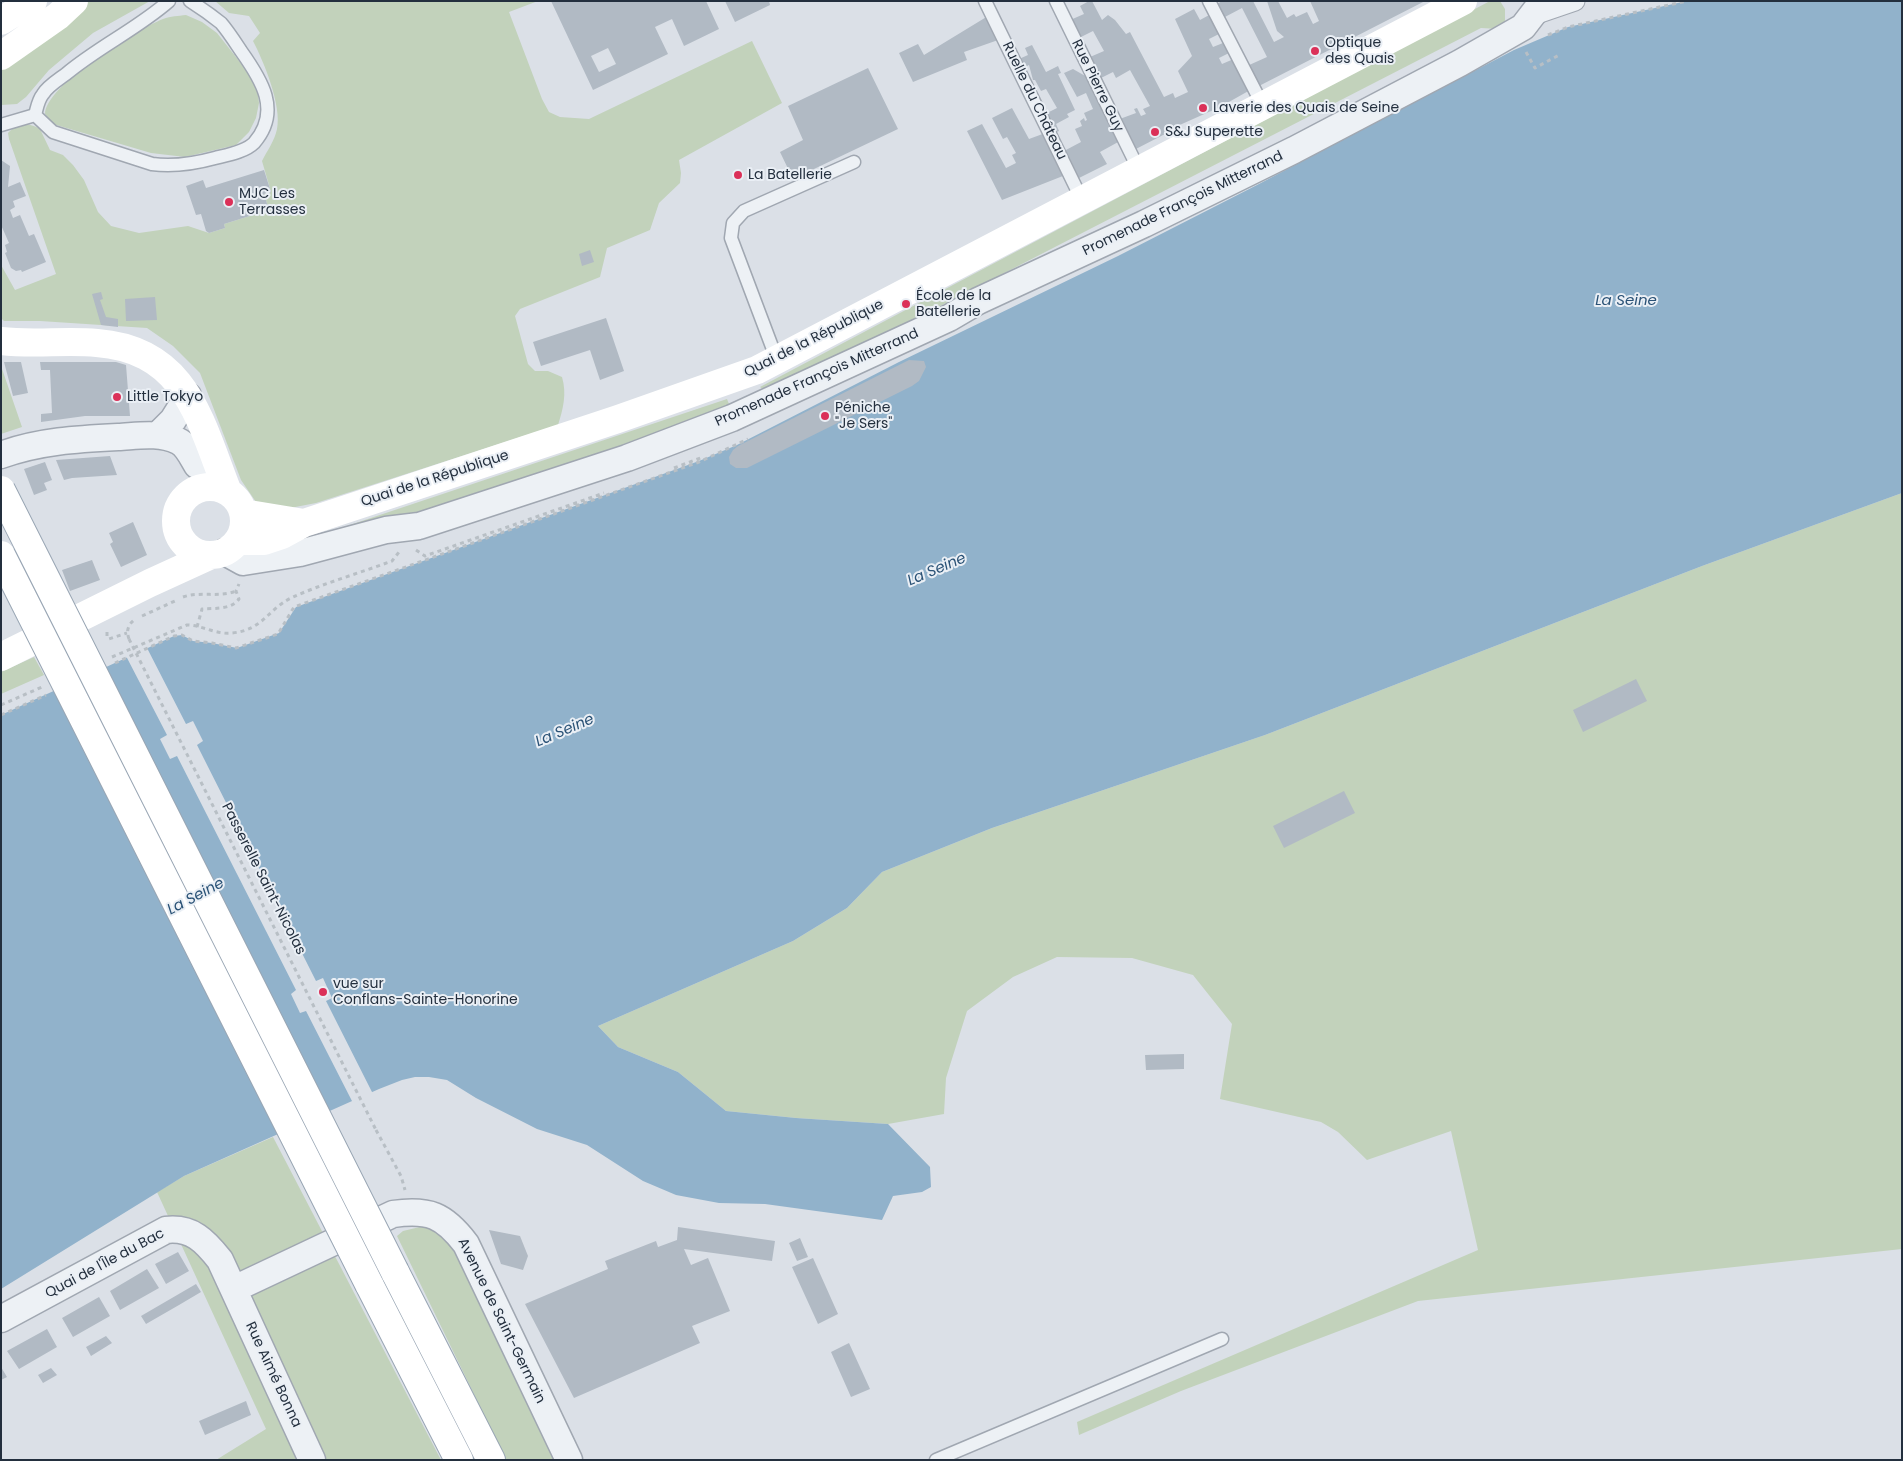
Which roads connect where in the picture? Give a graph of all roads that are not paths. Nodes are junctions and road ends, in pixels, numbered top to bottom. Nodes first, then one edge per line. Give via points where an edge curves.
1 (74, 1) edge
2 (169, 1) edge
3 (190, 1) edge
4 (985, 1) edge
5 (1056, 1) edge
6 (1209, 1) edge
7 (1463, 1) edge
8 (1575, 1) edge
9 (1538, 8) edge
10 (1, 56) edge
11 (1263, 106) junction
12 (35, 115) junction
13 (1, 125) edge
14 (854, 162) dead end
15 (1139, 170) junction
16 (1082, 200) junction
17 (1, 341) edge
18 (777, 360) junction
19 (188, 396) junction
20 (203, 428) junction
21 (158, 435) junction
22 (1, 455) edge
23 (197, 465) junction
24 (1, 490) edge
25 (192, 493) junction
26 (236, 503) junction
27 (304, 523) junction
28 (214, 548) junction
29 (1, 555) edge
30 (1, 657) edge
31 (234, 1289) junction
32 (1, 1319) edge
33 (1222, 1339) dead end
34 (312, 1460) edge
35 (459, 1460) edge
36 (491, 1460) edge
37 (569, 1460) edge
38 (936, 1460) edge

1 - 10 main road
2 - 12 lane via 50,86 38,103
3 - 12 lane via 222,24 264,88 268,105 265,126 253,144 233,154 193,164 152,164 53,132
4 - 16 lane, Ruelle du Château
5 - 15 lane, Rue Pierre Guy
6 - 11 lane
7 - 11 main road, Quai de la République
8 - 9 street, Promenade François Mitterrand
9 - 28 street, Promenade François Mitterrand via 1523,27 1309,142 978,301 949,318 732,418 627,458 419,526 386,530 329,546 243,562
11 - 15 main road, Quai de la République
12 - 13 lane
14 - 18 lane via 744,211 733,223 731,238
15 - 16 main road, Quai de la République
16 - 18 main road, Quai de la République
17 - 19 main road via 119,345 142,353 164,367
18 - 27 main road, Quai de la République via 618,419
19 - 20 main road
19 - 21 street via 173,420
20 - 23 main road
20 - 26 main road
21 - 22 street via 44,443
21 - 23 street via 180,442
23 - 25 main road
24 - 36 main road, bridge
25 - 26 main road via 212,487
25 - 28 main road via 176,515 180,538
26 - 27 main road
26 - 28 main road via 244,530
27 - 28 main road, Quai de la République via 264,541
28 - 30 main road
29 - 35 main road, bridge
31 - 32 street, Quai de l'Île du Bac via 220,1260 206,1242 193,1233 166,1230
31 - 34 street, Rue Aimé Bonna
31 - 37 street, Avenue de Saint-Germain via 393,1214 422,1212 441,1218 466,1244
33 - 38 lane

